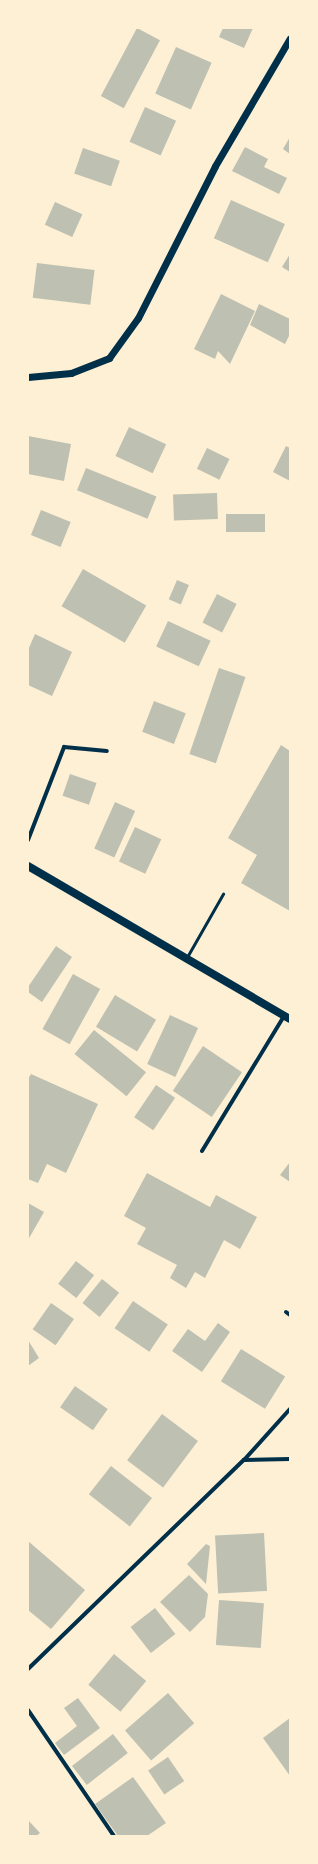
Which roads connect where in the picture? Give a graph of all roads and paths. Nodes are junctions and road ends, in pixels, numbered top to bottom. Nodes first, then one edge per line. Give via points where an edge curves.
1 (290, 38) edge
2 (28, 377) edge
3 (107, 751) dead end
4 (28, 840) edge
5 (28, 866) edge
6 (223, 894) dead end
7 (186, 958) junction
8 (287, 1017) edge
9 (202, 1151) dead end
10 (286, 1312) dead end
11 (290, 1315) edge
12 (290, 1409) edge
13 (290, 1459) edge
14 (244, 1460) junction
15 (28, 1669) edge
16 (28, 1710) edge
17 (114, 1836) edge

1 - 2 street via 215,166 138,318 109,358 71,374
3 - 4 street via 64,747
5 - 7 main road
6 - 7 lane
7 - 8 main road
8 - 9 street
10 - 11 street
12 - 14 street
13 - 14 street
14 - 15 street
16 - 17 street

